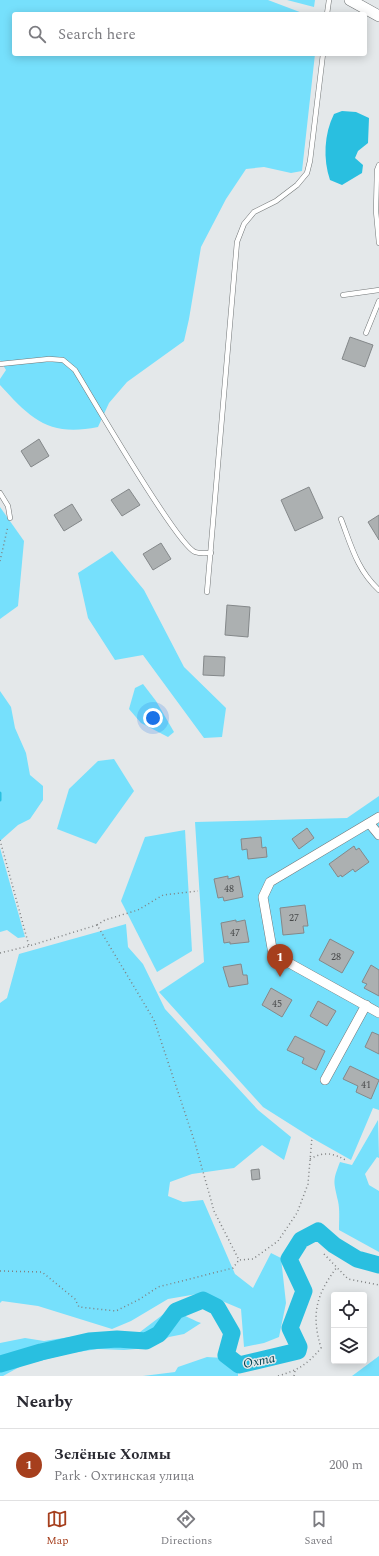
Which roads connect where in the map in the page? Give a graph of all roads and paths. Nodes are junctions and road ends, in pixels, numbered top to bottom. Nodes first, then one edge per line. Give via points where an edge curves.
1 (329, 0) edge
2 (351, 0) edge
3 (327, 12) edge
4 (379, 16) edge
5 (323, 56) edge
6 (379, 166) edge
7 (379, 243) edge
8 (379, 290) edge
9 (343, 295) dead end
10 (379, 301) edge
11 (366, 333) dead end
12 (0, 364) edge
13 (0, 493) edge
14 (10, 518) joint
15 (341, 519) dead end
16 (211, 553) junction
17 (0, 561) edge
18 (379, 590) edge
19 (207, 592) dead end
20 (379, 817) edge
21 (370, 824) junction
22 (379, 835) edge
23 (0, 840) edge
24 (198, 891) dead end
25 (97, 925) junction
26 (29, 946) junction
27 (0, 953) edge
28 (366, 1005) junction
29 (379, 1012) edge
30 (325, 1080) dead end
31 (312, 1138) dead end
32 (310, 1159) junction
33 (347, 1161) dead end
34 (324, 1254) dead end
35 (239, 1260) junction
36 (337, 1267) junction
37 (0, 1271) edge
38 (379, 1285) edge
39 (295, 1371) junction
40 (278, 1376) edge
41 (294, 1376) edge

1 - 3 lane
2 - 4 street
5 - 16 lane via 308,173 276,201 254,212 244,224 237,242
6 - 7 lane via 376,211
8 - 9 lane
10 - 11 lane
12 - 16 lane via 63,360 75,370 167,520 186,545 195,552
13 - 14 lane via 8,506
14 - 17 path
15 - 18 lane via 365,576
16 - 19 lane
20 - 21 street
21 - 22 street
21 - 28 street via 270,882 263,897 273,954
23 - 26 path
24 - 25 path via 163,895 138,910
25 - 26 path
25 - 35 path via 154,1020 195,1143 214,1211
26 - 27 path
28 - 29 street
28 - 30 street
31 - 32 path
32 - 33 path via 330,1153
32 - 35 path via 308,1184 297,1213 278,1241 253,1259
34 - 36 path
35 - 37 path via 233,1268 158,1287 140,1300 116,1311 79,1307 75,1299 42,1272
36 - 38 path via 348,1279
36 - 39 path via 316,1305 316,1329 321,1348 309,1362
39 - 40 path
39 - 41 path

